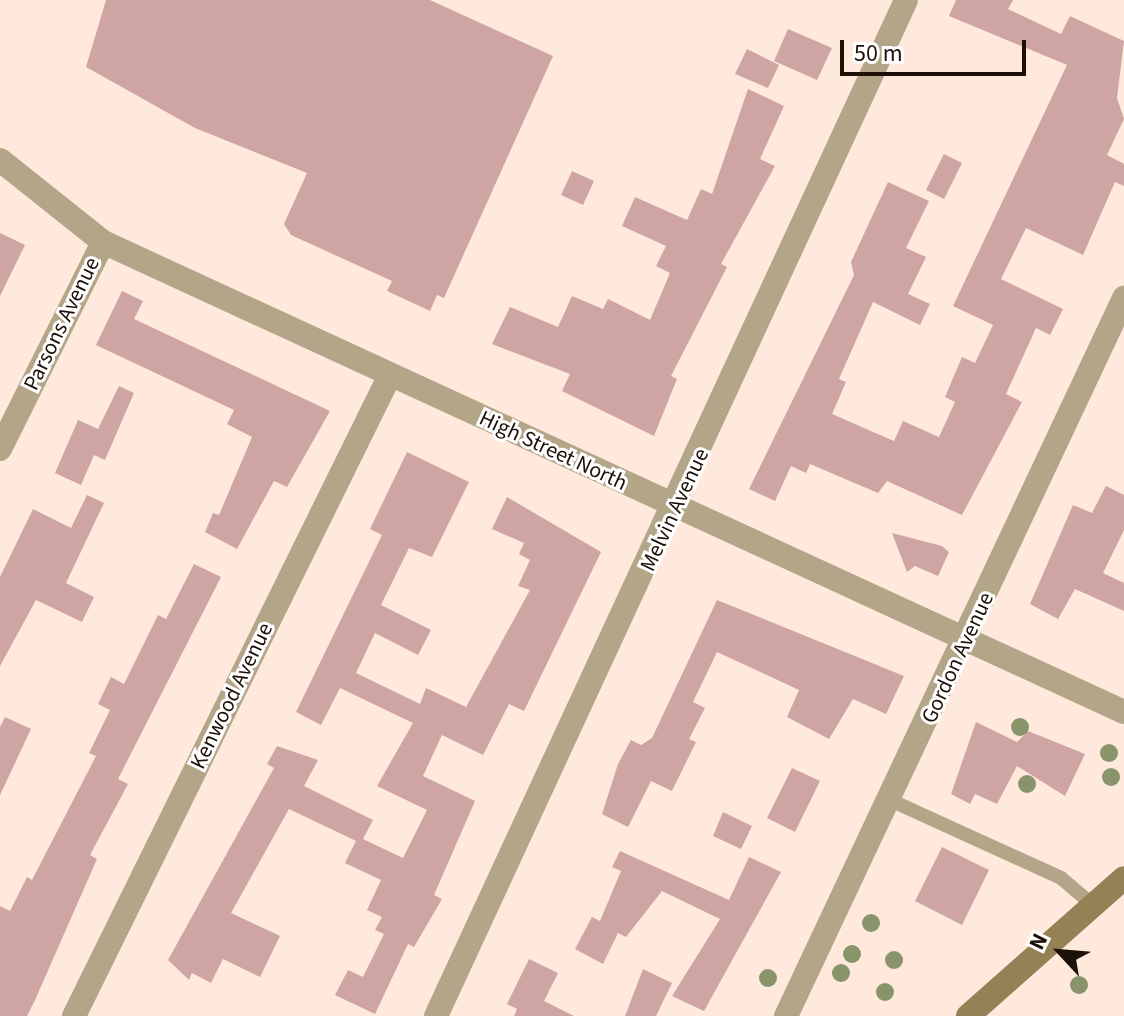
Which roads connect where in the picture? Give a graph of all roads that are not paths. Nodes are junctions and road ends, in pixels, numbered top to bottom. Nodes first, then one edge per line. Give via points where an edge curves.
1 (906, 0) edge
2 (0, 160) edge
3 (103, 242) junction
4 (1124, 298) edge
5 (390, 375) junction
6 (0, 449) edge
7 (677, 509) junction
8 (968, 638) junction
9 (1124, 712) edge
10 (890, 800) junction
11 (1124, 878) edge
12 (1093, 905) junction
13 (74, 1016) edge
14 (436, 1016) edge
15 (786, 1016) edge
16 (968, 1016) edge

1 - 7 street, Melvin Avenue
2 - 3 street, High Street North
3 - 5 street, High Street North
3 - 6 street, Parsons Avenue
4 - 8 street, Gordon Avenue
5 - 7 street, High Street North
5 - 13 street, Kenwood Avenue
7 - 8 street, High Street North
7 - 14 street, Melvin Avenue
8 - 9 street, High Street North
8 - 10 street, Gordon Avenue
10 - 12 lane via 1061,878
10 - 15 street, Gordon Avenue
11 - 12 main road
12 - 16 main road

